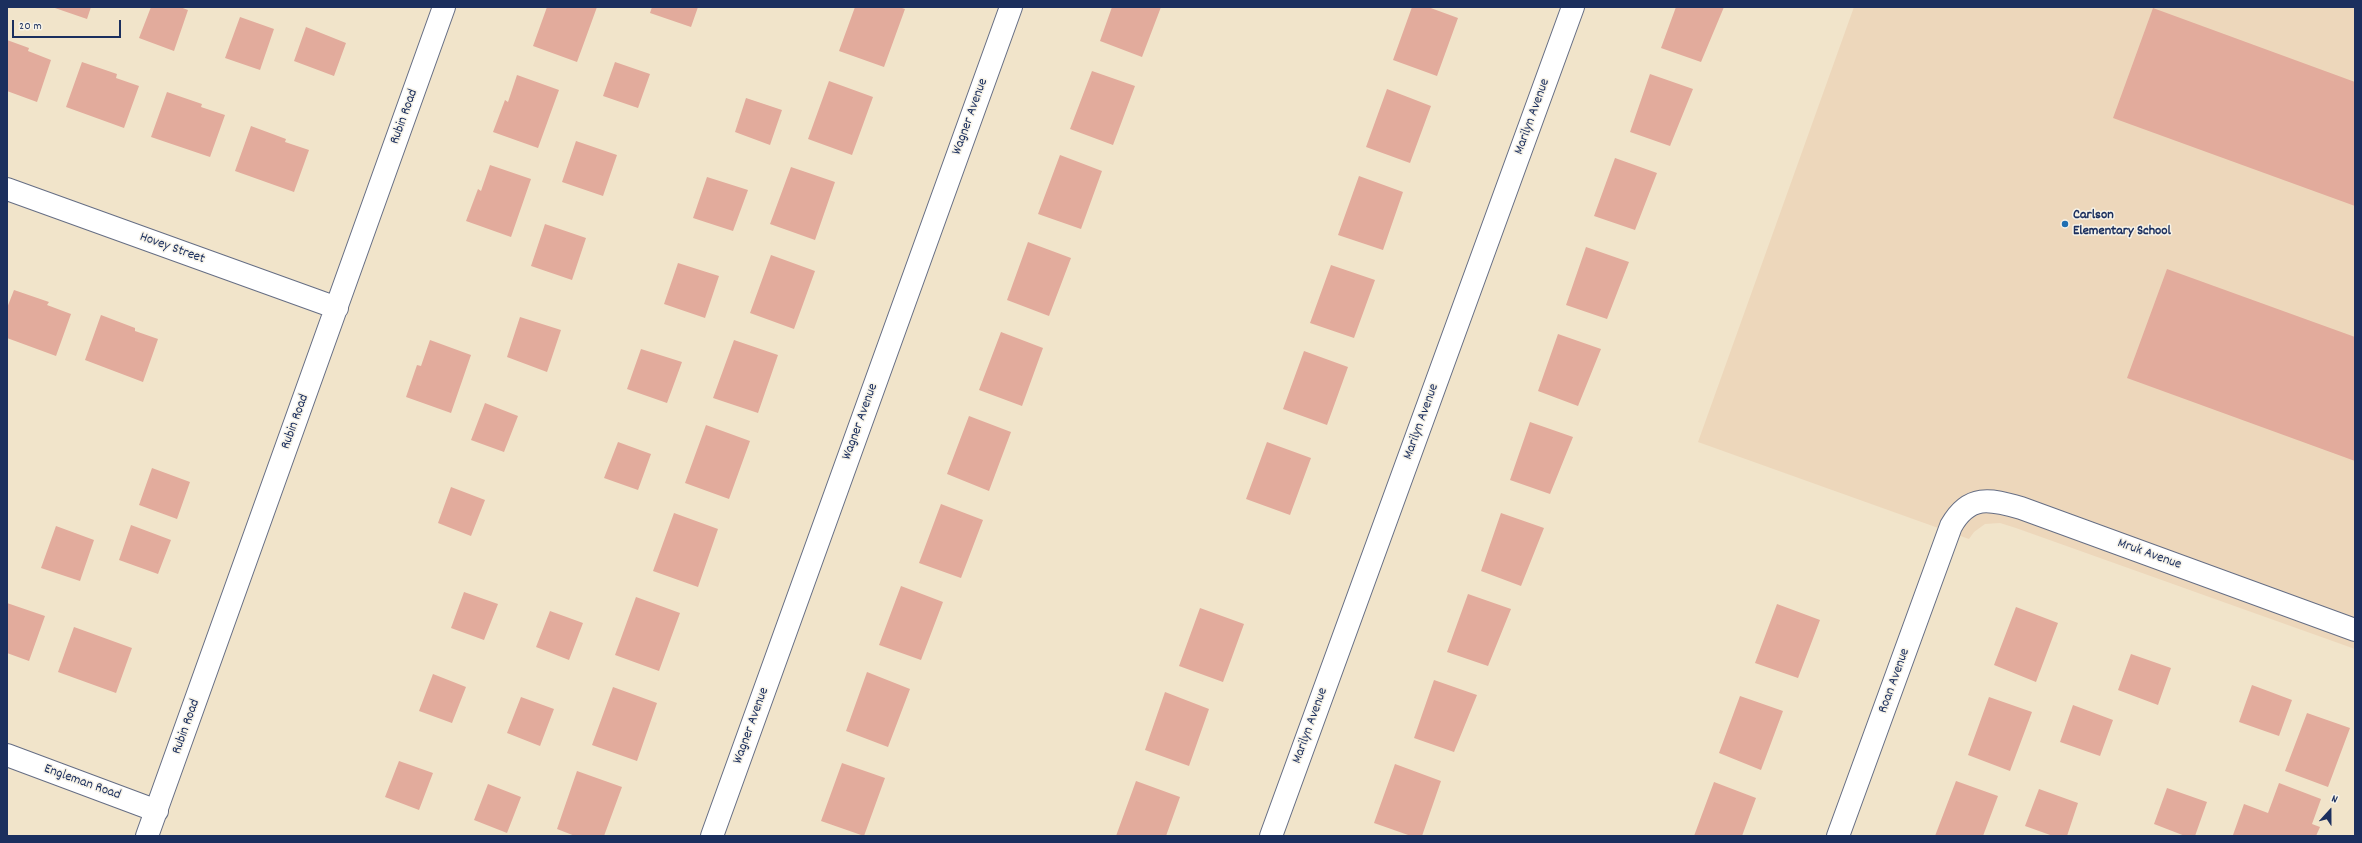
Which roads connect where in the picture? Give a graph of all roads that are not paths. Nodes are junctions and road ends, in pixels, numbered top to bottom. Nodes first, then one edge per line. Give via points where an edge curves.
1 (444, 7) edge
2 (1011, 7) edge
3 (1573, 7) edge
4 (7, 189) edge
5 (337, 308) junction
6 (1951, 526) joint
7 (2355, 630) edge
8 (7, 755) edge
9 (157, 811) junction
10 (147, 836) edge
11 (712, 836) edge
12 (1271, 836) edge
13 (1838, 836) edge

1 - 5 street, Rubin Road
2 - 11 street, Wagner Avenue
3 - 12 street, Marilyn Avenue
4 - 5 street, Hovey Street
5 - 9 street, Rubin Road
6 - 7 street, Mruk Avenue via 1962,509 1972,503 1987,500 2006,504
6 - 13 street, Roan Avenue
8 - 9 street, Engleman Road
9 - 10 street, Rubin Road

